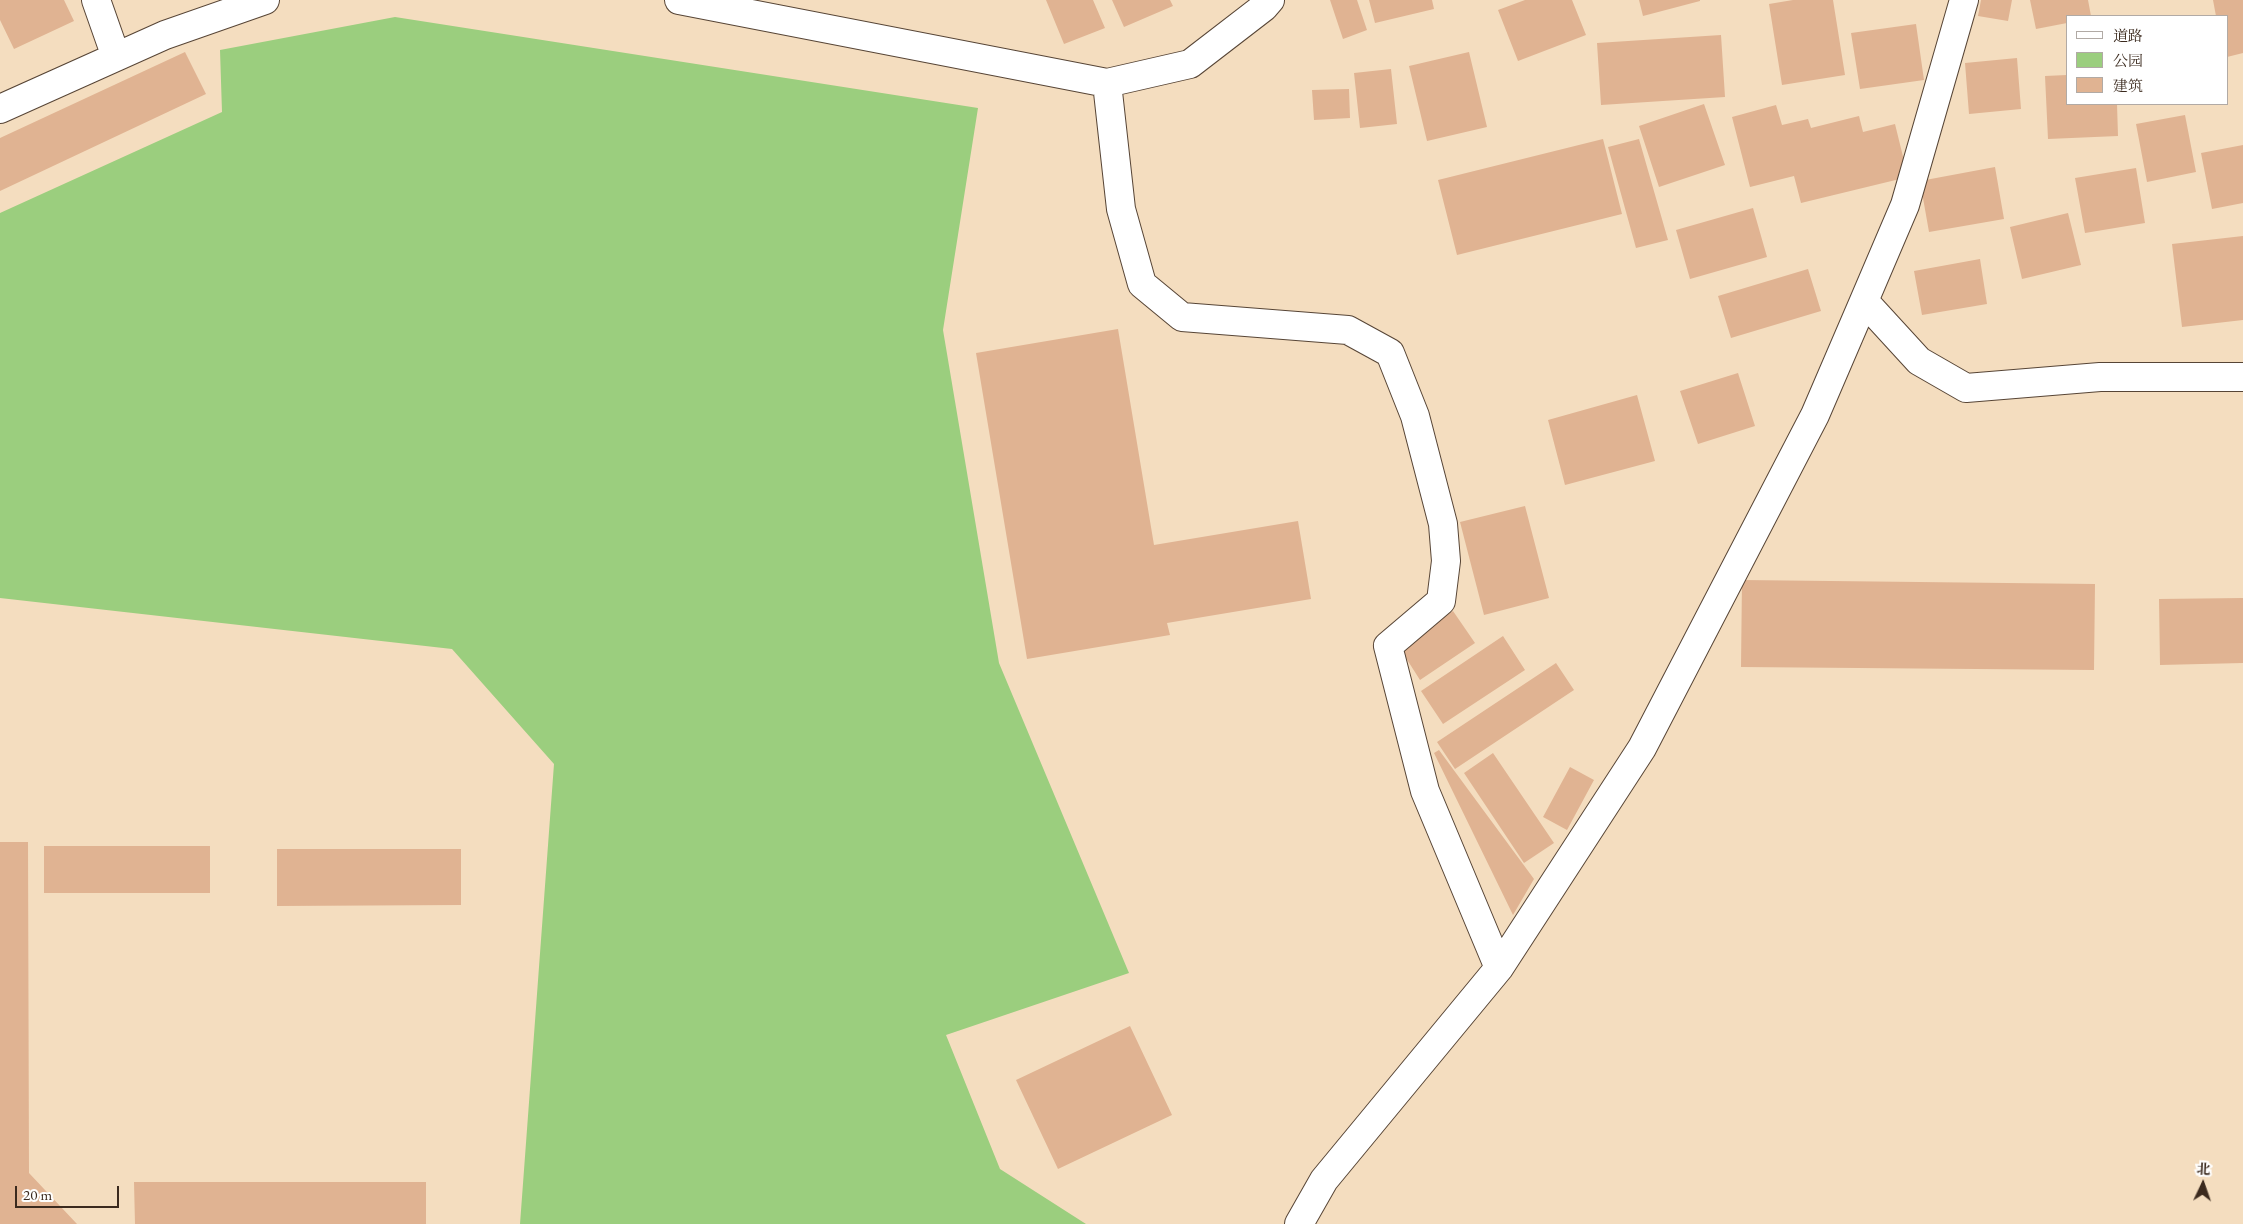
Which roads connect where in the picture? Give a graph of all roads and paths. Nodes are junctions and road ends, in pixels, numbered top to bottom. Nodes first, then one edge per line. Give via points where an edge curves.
1 (96, 0) edge
2 (265, 0) edge
3 (679, 0) edge
4 (1270, 0) edge
5 (1964, 0) edge
6 (116, 57) junction
7 (1108, 83) junction
8 (0, 109) edge
9 (1864, 302) junction
10 (2243, 377) edge
11 (1499, 968) junction
12 (1298, 1224) edge

1 - 6 street
2 - 6 street via 165,35
3 - 7 street
4 - 7 street via 1190,64
5 - 9 street via 1905,205
6 - 8 street
7 - 11 street via 1121,209 1142,284 1182,317 1348,330 1390,353 1415,416 1443,524 1446,561 1441,601 1388,646 1424,791
9 - 10 street via 1919,361 1966,388 2100,377
9 - 11 street via 1815,415 1642,748
11 - 12 street via 1324,1180

